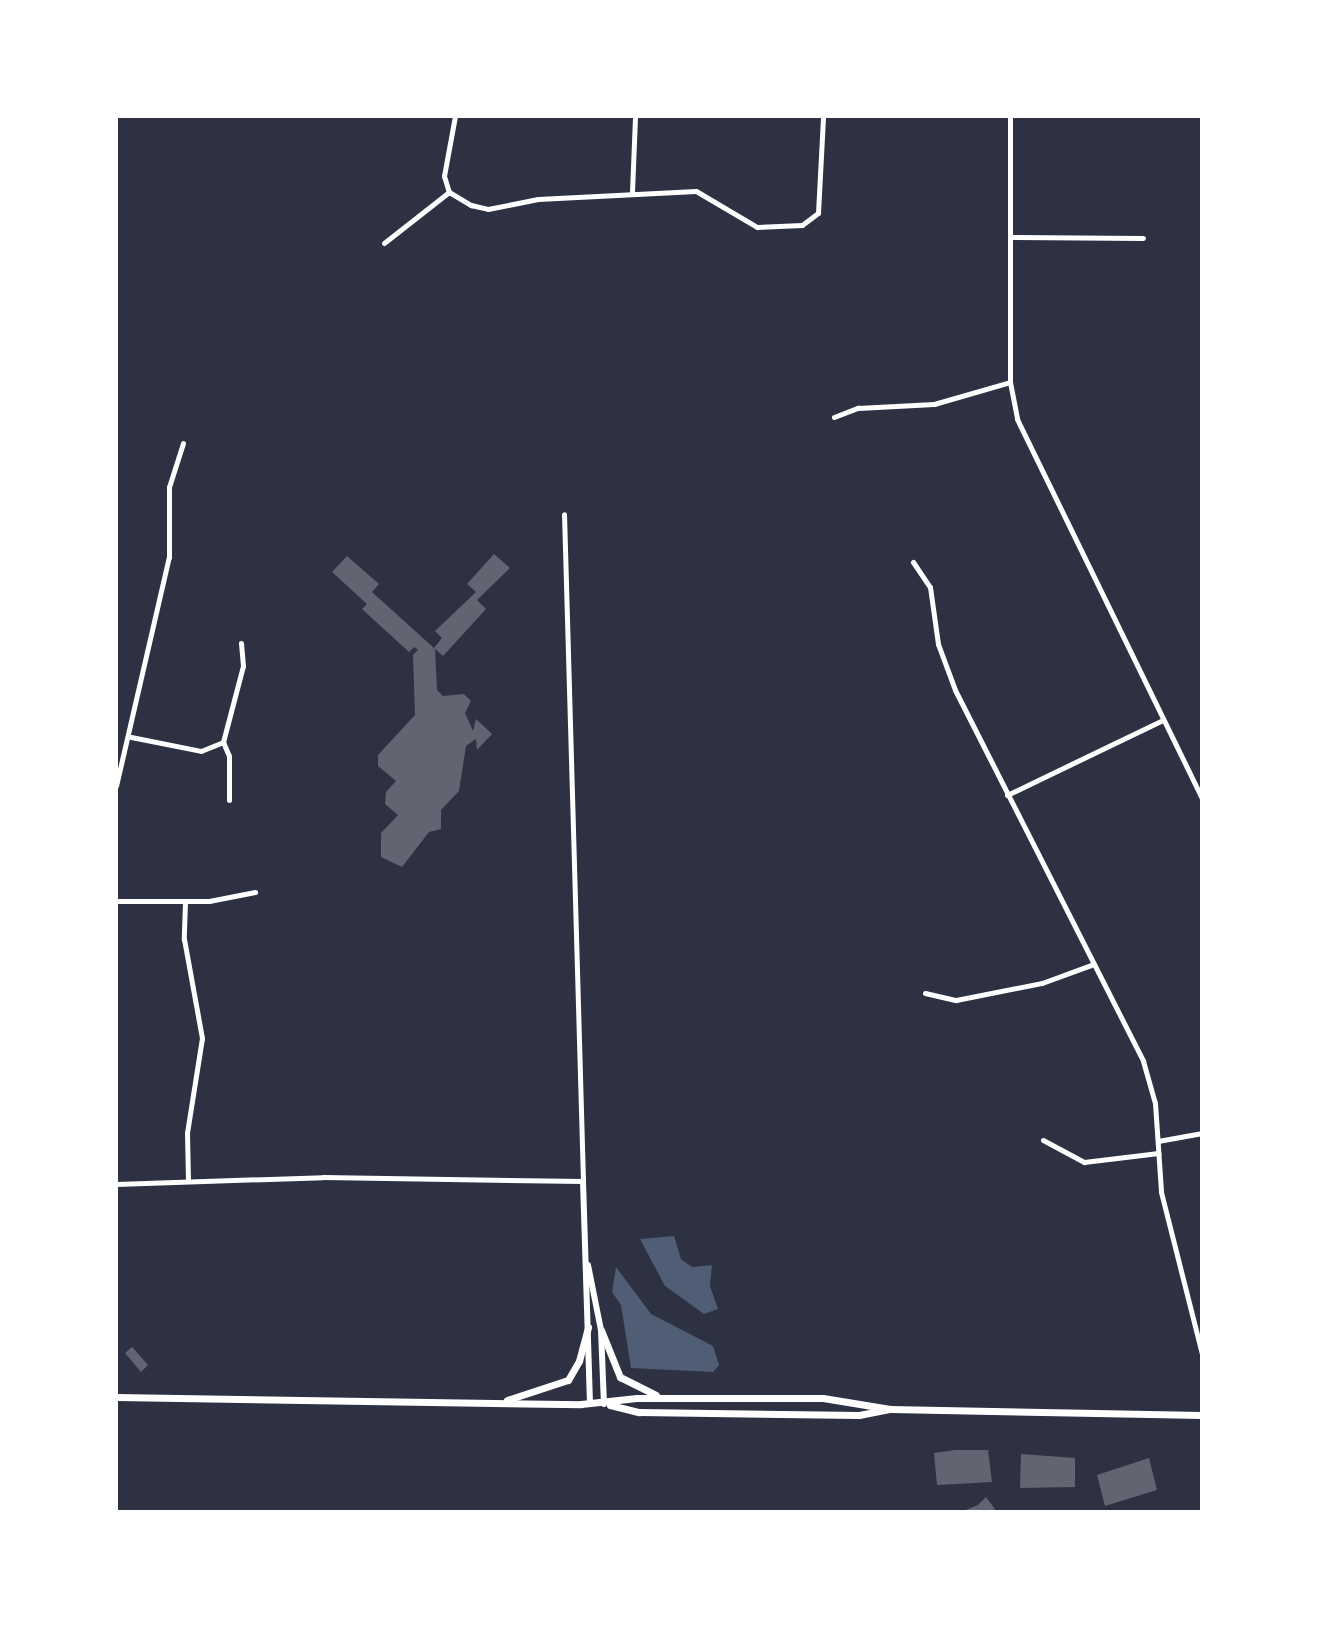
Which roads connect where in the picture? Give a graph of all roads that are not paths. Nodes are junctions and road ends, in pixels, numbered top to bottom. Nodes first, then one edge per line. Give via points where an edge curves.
1 (455, 116) edge
2 (635, 116) edge
3 (823, 116) edge
4 (1010, 116) edge
5 (449, 192) junction
6 (632, 192) junction
7 (1010, 237) junction
8 (1143, 238) dead end
9 (384, 243) dead end
10 (1010, 382) junction
11 (834, 417) dead end
12 (183, 443) dead end
13 (564, 514) dead end
14 (913, 562) dead end
15 (241, 643) dead end
16 (1163, 720) junction
17 (131, 737) junction
18 (223, 742) junction
19 (116, 786) edge
20 (1007, 795) junction
21 (1202, 798) edge
22 (229, 800) dead end
23 (255, 892) dead end
24 (116, 901) edge
25 (185, 902) junction
26 (1091, 965) junction
27 (925, 993) dead end
28 (1202, 1133) edge
29 (1043, 1140) dead end
30 (1158, 1141) junction
31 (1158, 1153) junction
32 (188, 1180) junction
33 (583, 1181) junction
34 (116, 1184) edge
35 (584, 1246) junction
36 (588, 1327) junction
37 (601, 1330) junction
38 (1202, 1354) edge
39 (116, 1397) edge
40 (662, 1398) junction
41 (499, 1403) junction
42 (590, 1404) junction
43 (604, 1404) junction
44 (890, 1409) junction
45 (1202, 1415) edge

1 - 5 street via 444,163
2 - 6 street
3 - 6 street via 821,203 814,218 802,225 757,227 696,191
4 - 7 street
5 - 6 street via 488,209 538,199
5 - 9 street
7 - 8 street
7 - 10 street
10 - 11 street via 934,404 858,408
10 - 16 street via 1024,436
12 - 17 street via 169,487 169,557
13 - 33 street
14 - 20 street via 930,587 945,667
15 - 18 street via 243,666
16 - 20 street
16 - 21 street
17 - 18 street via 201,751
17 - 19 street
18 - 22 street via 229,756
20 - 26 street
23 - 25 street
24 - 25 street
25 - 32 street via 184,939 202,1038 187,1133
26 - 27 street via 1042,983 956,1000
26 - 30 street via 1143,1061 1155,1103
28 - 30 street
29 - 31 street via 1084,1162
30 - 31 street
31 - 38 street via 1166,1214
32 - 33 street
32 - 34 street
33 - 35 street
35 - 36 street
35 - 37 street
36 - 41 main road via 568,1380
36 - 42 street
37 - 40 main road via 622,1380
37 - 43 street
39 - 41 main road
40 - 43 main road
40 - 44 main road via 841,1399
41 - 42 main road
42 - 43 main road
43 - 44 main road via 639,1412 859,1415
44 - 45 main road

